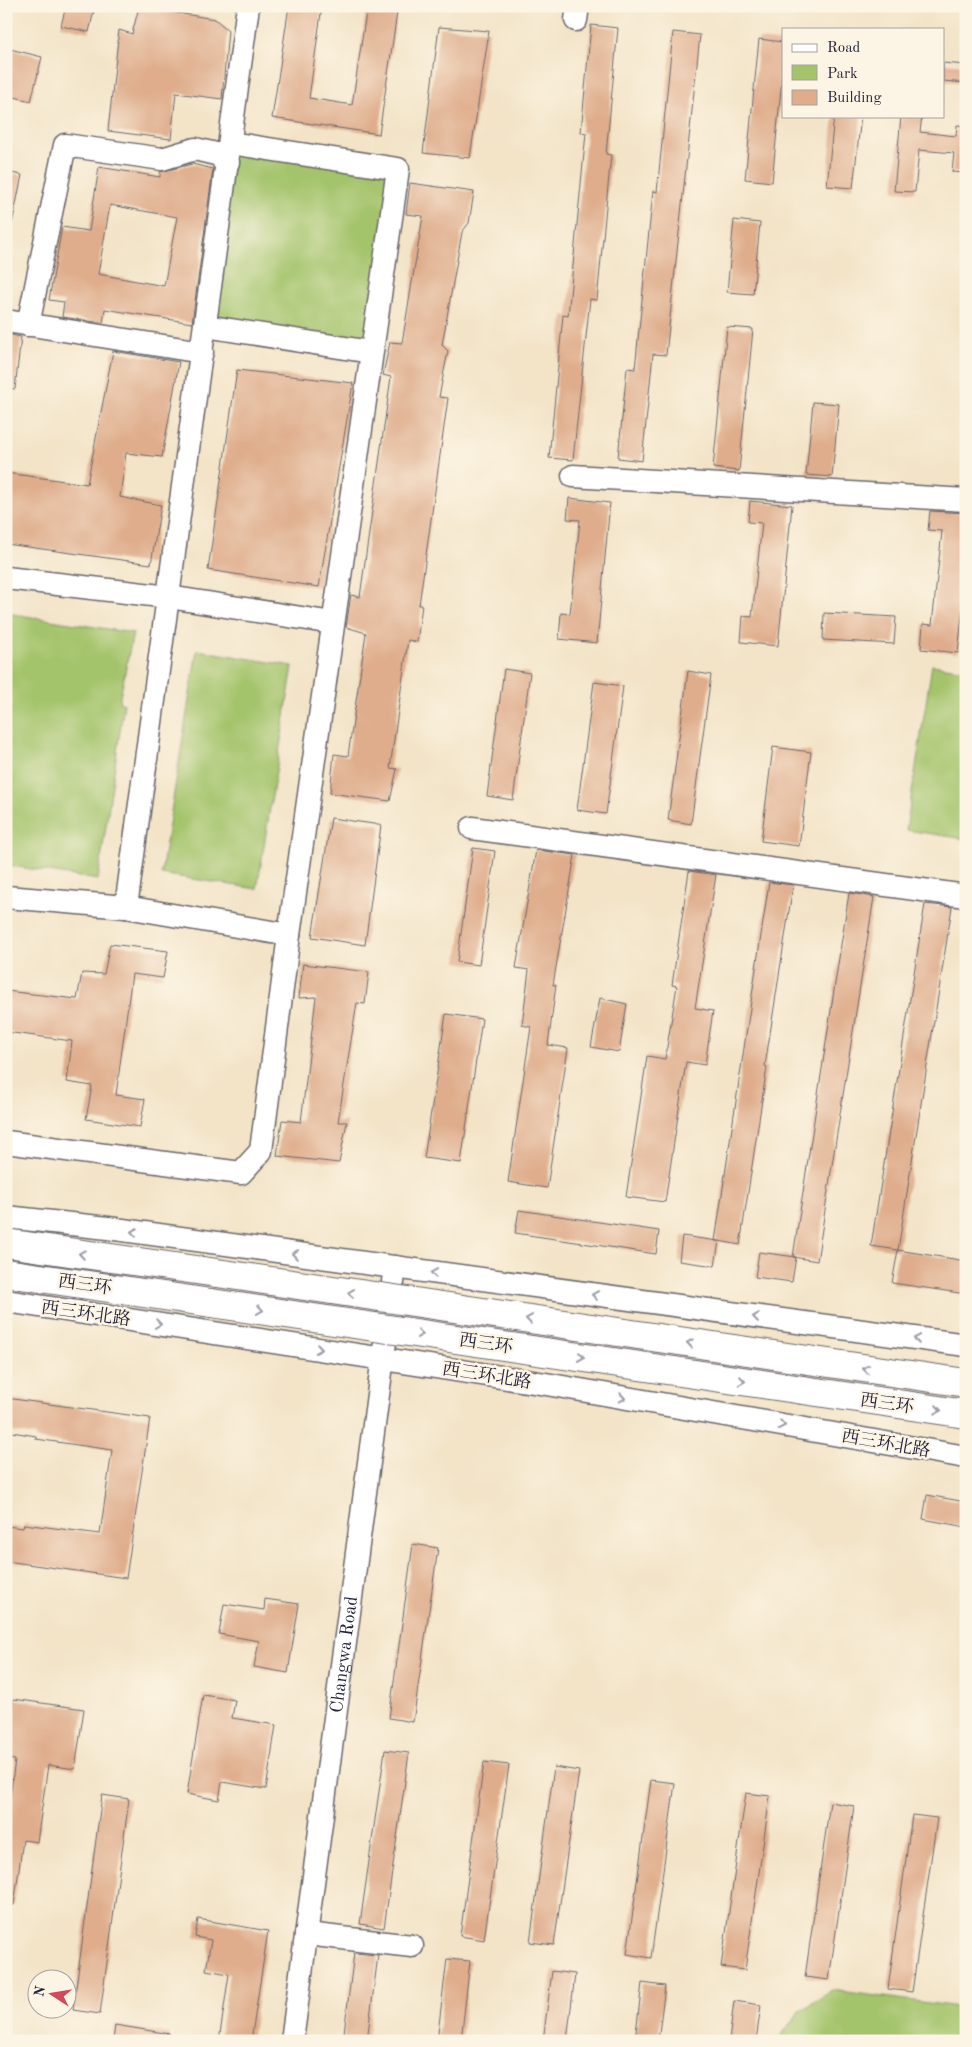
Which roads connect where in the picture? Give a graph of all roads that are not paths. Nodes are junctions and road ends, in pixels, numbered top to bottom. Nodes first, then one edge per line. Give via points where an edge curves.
1 (248, 6) edge
2 (229, 153) junction
3 (17, 323) edge
4 (205, 326) junction
5 (202, 352) junction
6 (371, 352) junction
7 (573, 476) dead end
8 (966, 500) edge
9 (6, 578) edge
10 (168, 596) junction
11 (333, 623) junction
12 (472, 828) dead end
13 (966, 896) edge
14 (6, 897) edge
15 (126, 907) junction
16 (289, 935) junction
17 (6, 1142) edge
18 (6, 1216) edge
19 (6, 1243) edge
20 (395, 1267) junction
21 (6, 1273) edge
22 (6, 1301) edge
23 (966, 1346) edge
24 (384, 1360) junction
25 (966, 1383) edge
26 (966, 1414) edge
27 (966, 1457) edge
28 (306, 1934) junction
29 (412, 1946) dead end
30 (292, 2041) edge

1 - 2 street
2 - 3 street via 224,162 220,155 195,149 162,159 65,145
2 - 4 street
2 - 6 street via 398,169
3 - 5 street
4 - 5 street
4 - 6 street
5 - 10 street
6 - 11 street
7 - 8 street
9 - 10 street
10 - 11 street
10 - 15 street
11 - 16 street
12 - 13 street
14 - 15 street
15 - 16 street
16 - 17 street via 261,1151 241,1173
20 -> 18 street
25 -> 19 highway, 西三环, bridge
23 -> 20 street
20 - 24 street, Changwa Road
21 -> 26 highway, 西三环, bridge
22 -> 24 street, 西三环北路
24 -> 27 street, 西三环北路 via 546,1384
24 - 28 street, Changwa Road
28 - 29 street
28 - 30 street, Changwa Road

